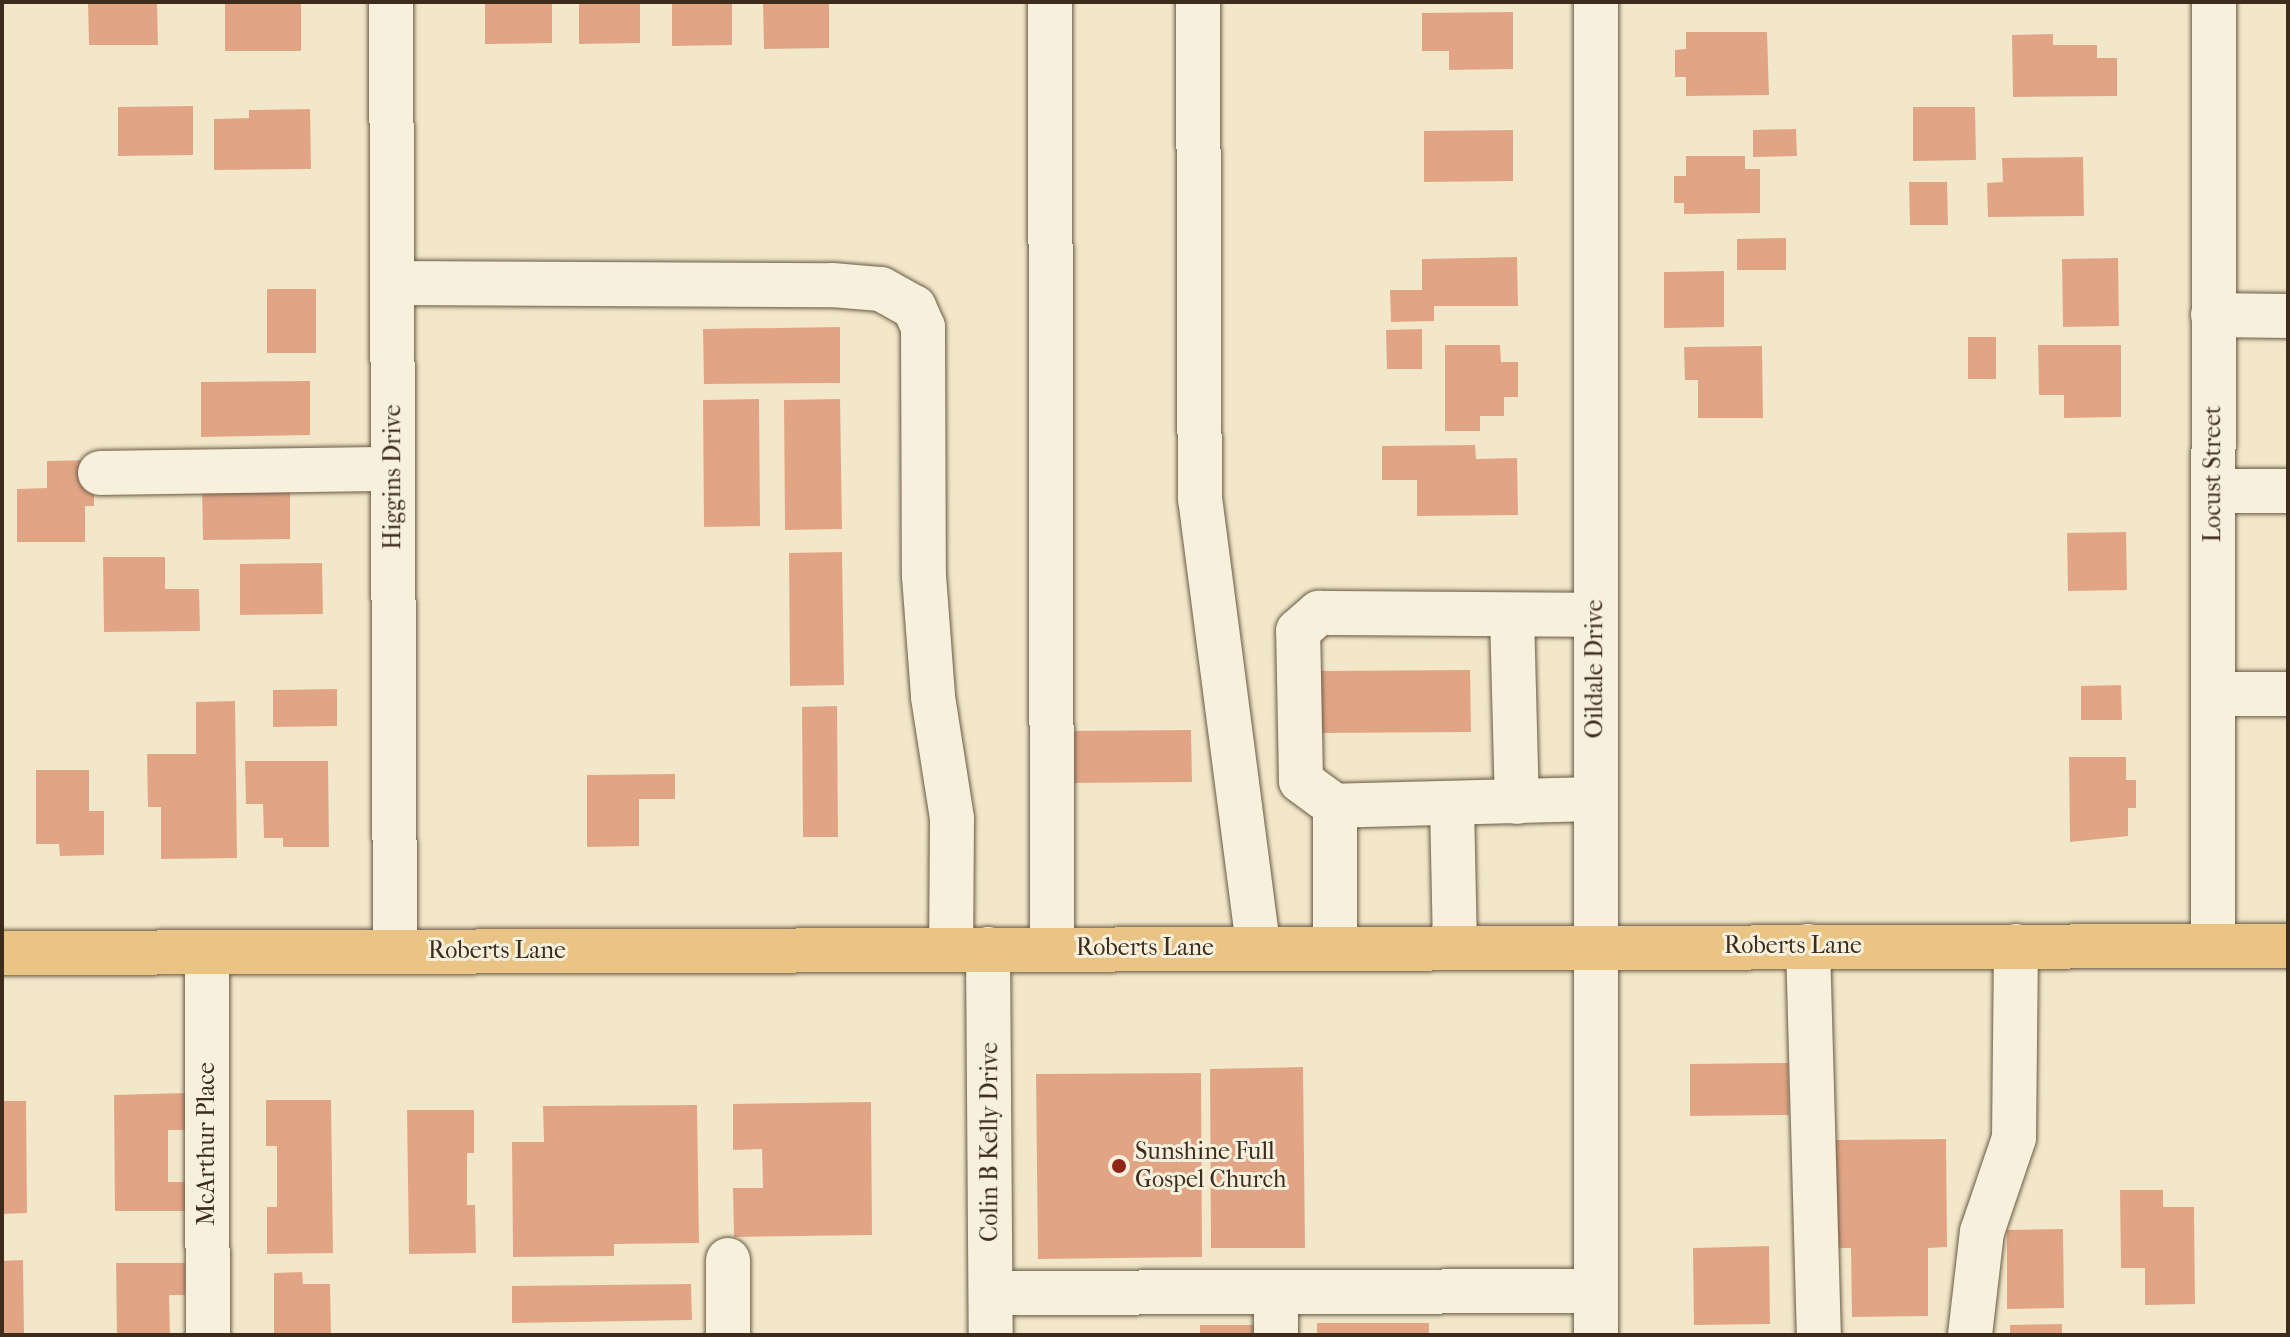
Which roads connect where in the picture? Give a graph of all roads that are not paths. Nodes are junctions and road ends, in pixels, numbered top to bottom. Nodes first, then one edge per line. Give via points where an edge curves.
1 (391, 2) edge
2 (1050, 2) edge
3 (1198, 2) edge
4 (1596, 2) edge
5 (2214, 2) edge
6 (392, 283) junction
7 (2213, 315) junction
8 (2288, 316) edge
9 (393, 469) junction
10 (100, 473) dead end
11 (2213, 491) junction
12 (2288, 491) edge
13 (1512, 615) junction
14 (1595, 615) junction
15 (2213, 694) junction
16 (2288, 694) edge
17 (1594, 799) junction
18 (1517, 802) junction
19 (1452, 804) junction
20 (1335, 806) junction
21 (1594, 946) junction
22 (1808, 946) junction
23 (2016, 946) junction
24 (2213, 946) junction
25 (2288, 946) edge
26 (1258, 947) junction
27 (1335, 947) junction
28 (1455, 947) junction
29 (970, 949) junction
30 (1052, 949) junction
31 (207, 952) junction
32 (395, 952) junction
33 (2, 953) edge
34 (728, 1260) dead end
35 (1595, 1291) junction
36 (1276, 1292) junction
37 (991, 1314) edge
38 (208, 1335) edge
39 (728, 1335) edge
40 (1276, 1335) edge
41 (1596, 1335) edge
42 (1819, 1335) edge
43 (1970, 1335) edge

1 - 6 street, Higgins Drive
2 - 30 street
3 - 26 street via 1200,498
4 - 14 street, Oildale Drive
5 - 7 street, Locust Street
6 - 9 street, Higgins Drive
6 - 29 street, Colin B Kelly Drive via 832,285 881,289 914,307 923,327 924,576 933,697
7 - 8 street
7 - 11 street, Locust Street
9 - 10 street
9 - 32 street, Higgins Drive
11 - 12 street
11 - 15 street, Locust Street
13 - 14 street
13 - 18 street
13 - 20 street via 1319,613 1306,620 1298,631 1301,781
14 - 17 street, Oildale Drive
15 - 16 street
15 - 24 street, Locust Street
17 - 18 street
17 - 21 street, Oildale Drive
18 - 19 street
19 - 20 street
19 - 28 street
20 - 27 street
21 - 22 main road, Roberts Lane
21 - 28 main road, Roberts Lane
21 - 35 street, Oildale Drive
22 - 23 main road, Roberts Lane
22 - 42 street
23 - 24 main road, Roberts Lane
23 - 43 street via 2014,1138 1982,1232
24 - 25 main road, Roberts Lane
26 - 27 main road, Roberts Lane
26 - 30 main road, Roberts Lane
27 - 28 main road, Roberts Lane
29 - 30 main road, Roberts Lane
29 - 32 main road, Roberts Lane
29 - 37 street, Colin B Kelly Drive
31 - 32 main road, Roberts Lane
31 - 33 main road, Roberts Lane
31 - 38 street, McArthur Place
34 - 39 street
35 - 36 street
35 - 41 street, Oildale Drive
36 - 37 street
36 - 40 street

